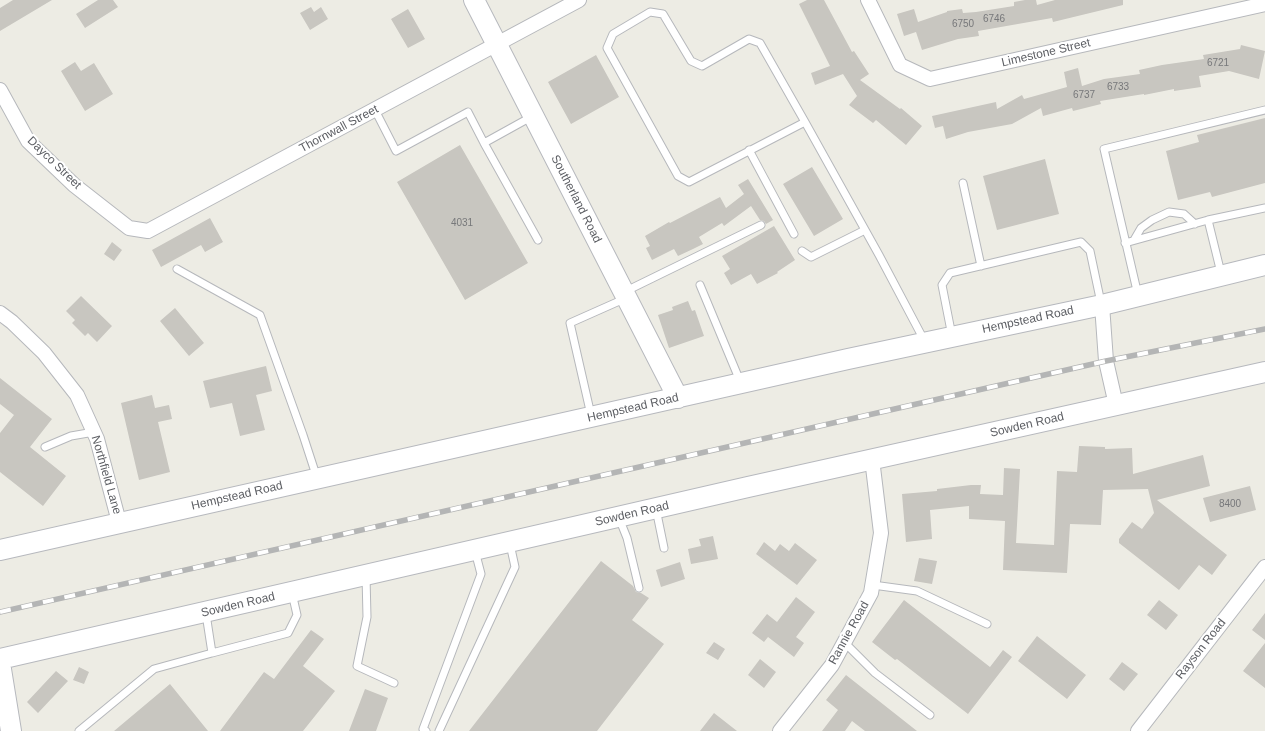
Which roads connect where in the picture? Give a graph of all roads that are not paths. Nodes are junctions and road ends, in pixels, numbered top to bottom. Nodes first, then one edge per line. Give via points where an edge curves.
1 (474, 0) edge
2 (579, 0) edge
3 (868, 0) edge
4 (1265, 4) edge
5 (498, 45) junction
6 (0, 90) edge
7 (375, 110) junction
8 (1265, 110) edge
9 (534, 115) junction
10 (805, 122) junction
11 (484, 143) junction
12 (749, 150) junction
13 (963, 183) dead end
14 (99, 204) joint
15 (1265, 208) edge
16 (1208, 220) junction
17 (1195, 224) junction
18 (761, 225) dead end
19 (865, 230) junction
20 (794, 234) dead end
21 (538, 240) dead end
22 (1134, 240) junction
23 (1126, 243) junction
24 (802, 251) dead end
25 (1265, 265) edge
26 (981, 266) junction
27 (177, 270) dead end
28 (1222, 276) junction
29 (700, 285) dead end
30 (625, 295) junction
31 (1138, 296) junction
32 (1102, 304) junction
33 (0, 313) edge
34 (952, 337) junction
35 (925, 342) junction
36 (1265, 372) edge
37 (740, 384) junction
38 (678, 398) junction
39 (1116, 405) junction
40 (591, 417) junction
41 (94, 432) junction
42 (45, 448) dead end
43 (872, 460) junction
44 (317, 478) junction
45 (656, 509) junction
46 (618, 517) junction
47 (119, 522) junction
48 (509, 543) junction
49 (664, 548) dead end
50 (0, 550) edge
51 (475, 550) junction
52 (1265, 567) edge
53 (366, 576) junction
54 (872, 585) junction
55 (639, 588) dead end
56 (292, 593) junction
57 (205, 613) junction
58 (987, 624) dead end
59 (844, 642) junction
60 (212, 653) junction
61 (0, 659) edge
62 (0, 663) edge
63 (394, 683) dead end
64 (930, 715) dead end
65 (11, 731) edge
66 (79, 731) edge
67 (426, 731) edge
68 (439, 731) edge
69 (780, 731) edge
70 (1138, 731) edge

1 - 5 street, Southerland Road
2 - 5 street, Thornwall Street
3 - 4 street, Limestone Street via 900,66 930,80
5 - 7 street, Thornwall Street
5 - 9 street, Southerland Road
6 - 14 street, Dayco Street via 28,142
7 - 11 lane via 396,151 468,112
7 - 14 street, Thornwall Street via 148,231 130,228
8 - 23 lane via 1104,149
9 - 11 lane
9 - 30 street, Southerland Road
10 - 12 lane
10 - 12 lane via 760,43 749,39 702,66 691,61 663,14 650,12 613,34 607,48 678,176 689,182
10 - 19 lane
11 - 21 lane
12 - 20 lane
13 - 26 lane
15 - 16 lane
16 - 17 lane
16 - 28 lane
17 - 22 lane
17 - 22 lane via 1184,214 1168,212 1141,228
18 - 30 lane
19 - 24 lane via 811,257
19 - 35 lane
22 - 23 lane
23 - 31 lane
25 - 28 street, Hempstead Road
26 - 32 lane via 1080,242 1090,251
26 - 34 lane via 950,274 942,285
27 - 44 lane via 260,315
28 - 31 street, Hempstead Road
29 - 37 lane
30 - 38 street, Southerland Road
30 - 40 lane via 570,323
31 - 32 street, Hempstead Road
32 - 34 street, Hempstead Road
32 - 39 street via 1106,361
33 - 41 street, Northfield Lane via 44,353 77,395
34 - 35 street, Hempstead Road
35 - 37 street, Hempstead Road
36 - 39 street, Sowden Road
37 - 38 street, Hempstead Road
38 - 40 street, Hempstead Road
39 - 43 street, Sowden Road
40 - 44 street, Hempstead Road
41 - 42 lane via 71,436
41 - 47 street, Northfield Lane
43 - 45 street, Sowden Road
43 - 54 street, Rannie Road via 881,533
44 - 47 street, Hempstead Road
45 - 46 street, Sowden Road
45 - 49 lane
46 - 48 street, Sowden Road
46 - 55 lane via 627,538
47 - 50 street, Hempstead Road
48 - 51 street, Sowden Road
48 - 68 lane via 515,567
51 - 53 street, Sowden Road
51 - 67 lane via 481,574 423,729
52 - 70 street, Rayson Road
53 - 56 street, Sowden Road
53 - 63 lane via 368,617 357,666
54 - 58 lane via 917,592
54 - 59 street, Rannie Road via 871,593
56 - 57 street, Sowden Road
56 - 60 lane via 297,615 288,633
57 - 60 lane
57 - 61 street, Sowden Road
59 - 64 lane via 875,673
59 - 69 street, Rannie Road via 832,665
60 - 66 lane via 154,669
62 - 65 street

